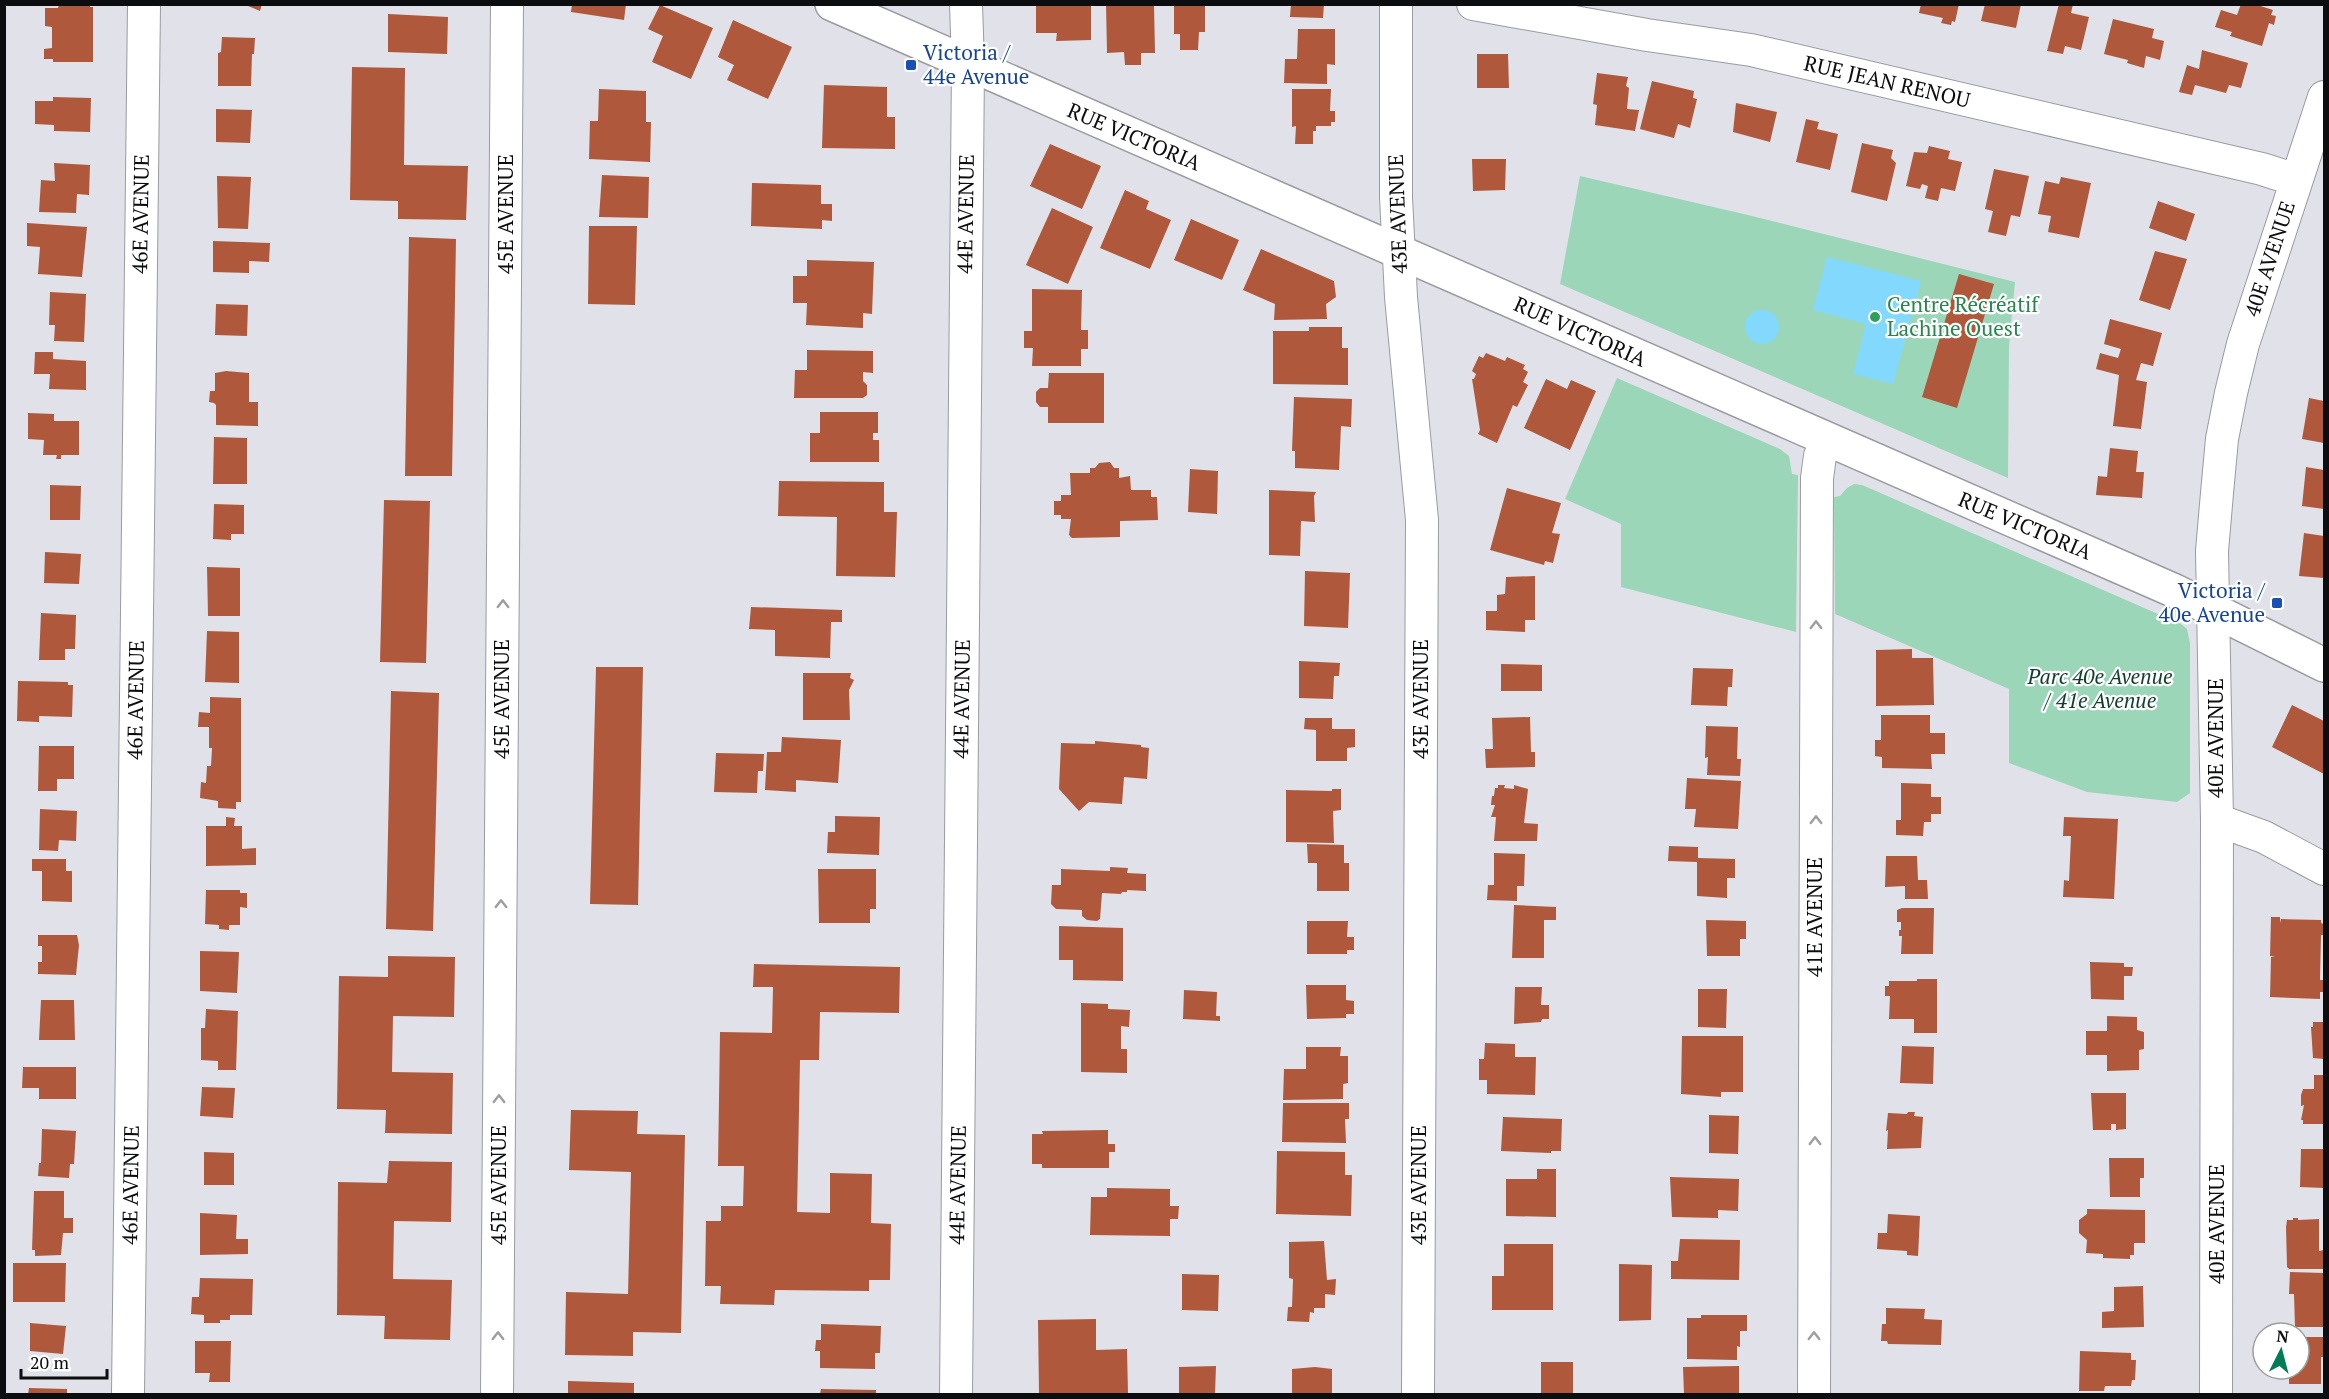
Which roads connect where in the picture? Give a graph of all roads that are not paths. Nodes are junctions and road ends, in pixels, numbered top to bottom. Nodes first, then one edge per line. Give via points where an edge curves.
1 (144, 4) edge
2 (507, 4) edge
3 (832, 4) edge
4 (966, 4) edge
5 (1396, 4) edge
6 (1473, 4) edge
7 (968, 64) junction
8 (2325, 97) edge
9 (2296, 180) junction
10 (1399, 253) junction
11 (1827, 441) junction
12 (2213, 609) junction
13 (2325, 664) edge
14 (2217, 820) junction
15 (2325, 869) edge
16 (128, 1395) edge
17 (497, 1395) edge
18 (956, 1395) edge
19 (1418, 1395) edge
20 (1814, 1395) edge
21 (2216, 1395) edge

1 - 16 street, 46E AVENUE
17 -> 2 street, 45E AVENUE
3 - 7 main road, RUE VICTORIA
4 - 7 street, 44E AVENUE
5 - 10 street, 43E AVENUE
6 - 9 street, RUE JEAN RENOU via 1751,50
7 - 10 main road, RUE VICTORIA
7 - 18 street, 44E AVENUE
8 - 9 street, 40E AVENUE
9 - 12 street, 40E AVENUE via 2250,323 2222,439 2212,551
10 - 11 main road, RUE VICTORIA
10 - 19 street, 43E AVENUE via 1422,520
11 - 12 main road, RUE VICTORIA
20 -> 11 street, 41E AVENUE via 1817,478
12 - 13 main road, RUE VICTORIA
12 - 14 street, 40E AVENUE
14 - 15 street via 2264,837
14 - 21 street, 40E AVENUE

